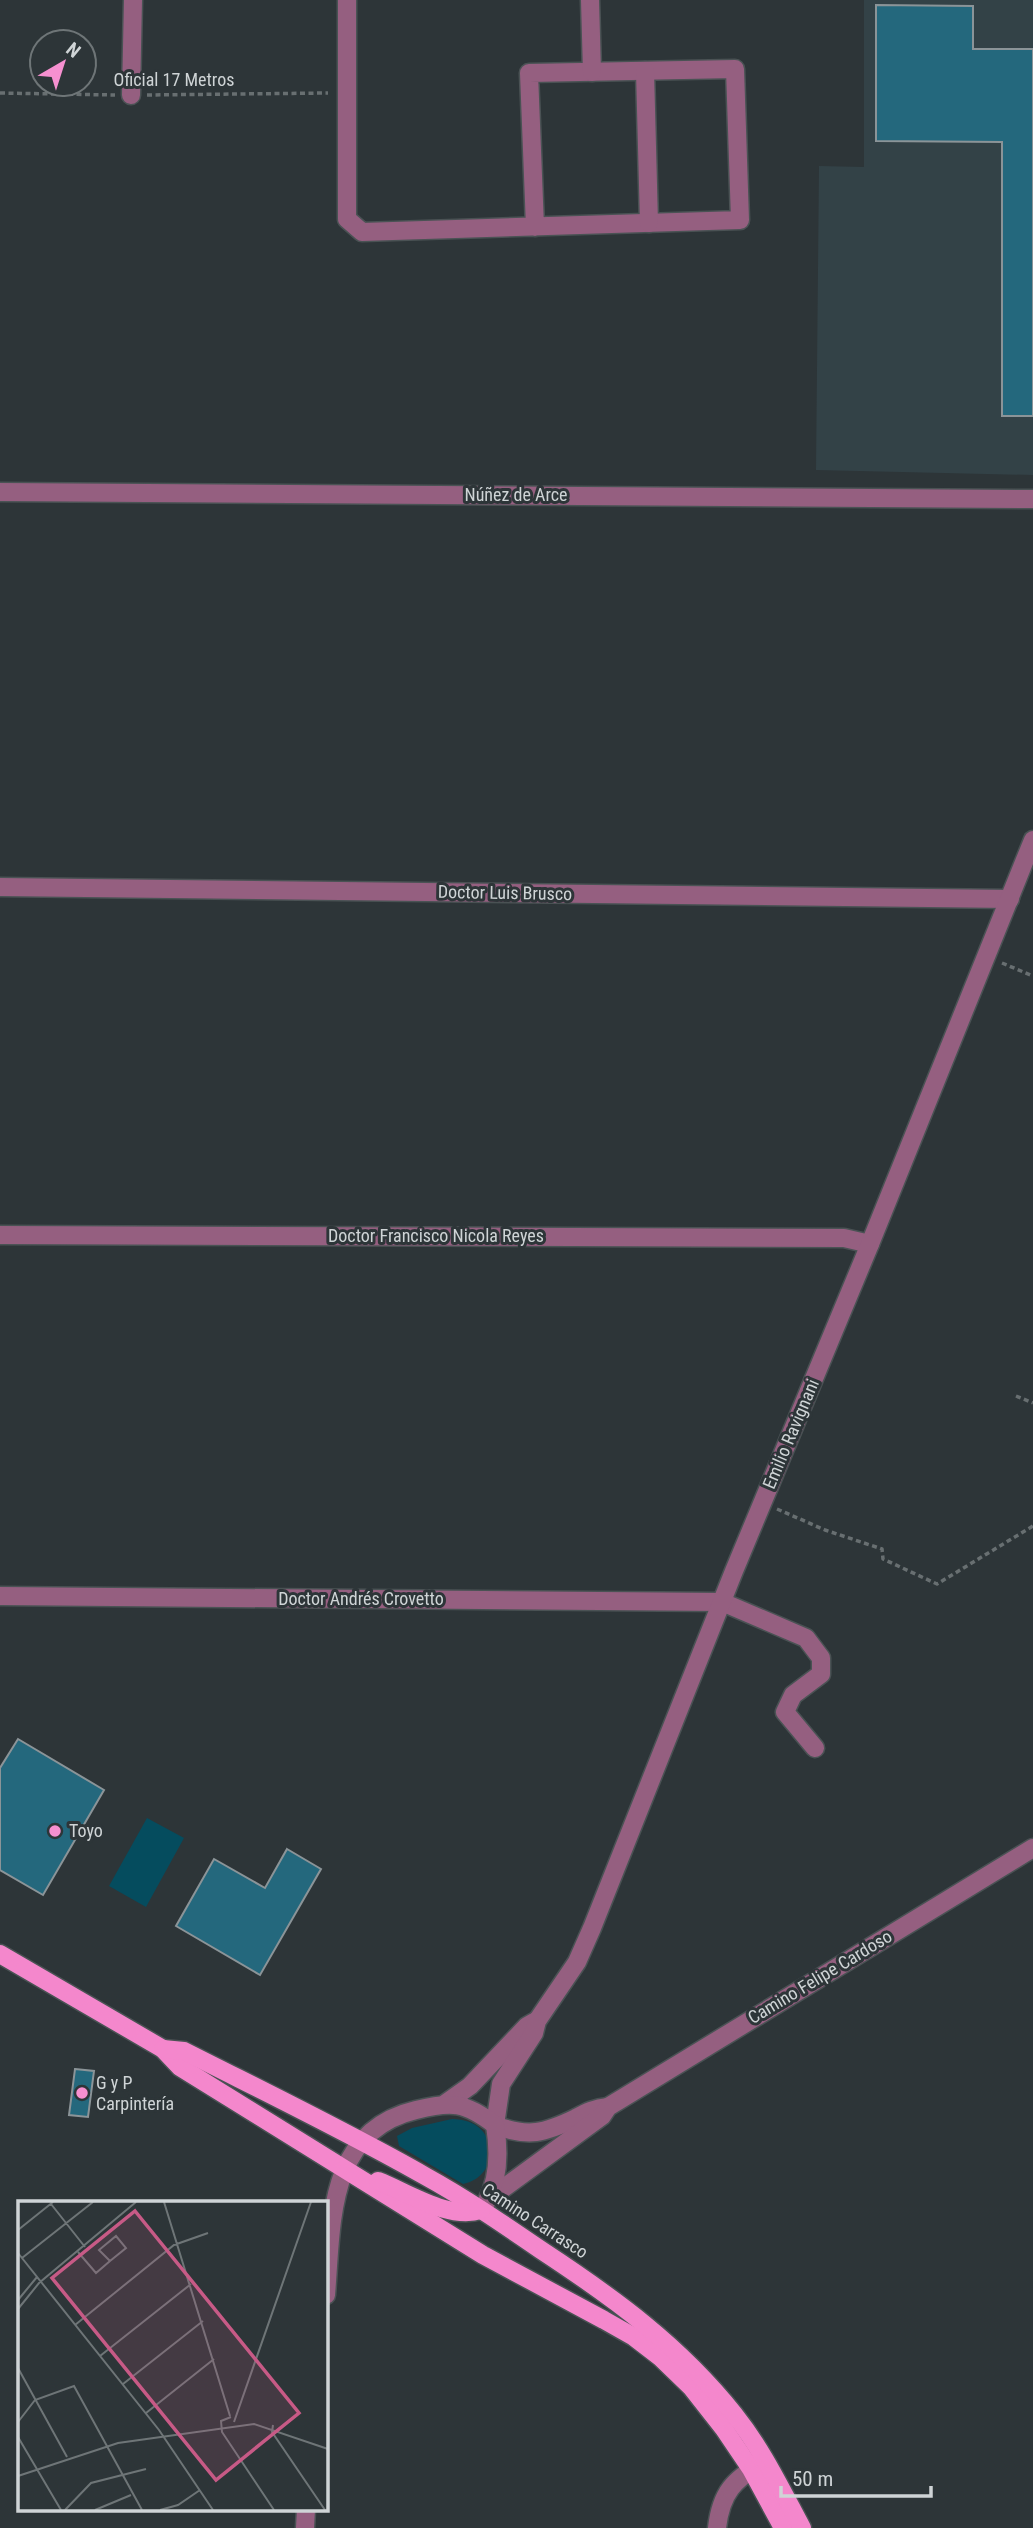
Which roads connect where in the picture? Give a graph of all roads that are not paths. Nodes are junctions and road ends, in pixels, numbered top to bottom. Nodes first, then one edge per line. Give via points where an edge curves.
1 (134, 0) edge
2 (347, 0) edge
3 (590, 0) edge
4 (645, 71) junction
5 (592, 72) junction
6 (131, 95) road end
7 (649, 223) junction
8 (535, 227) junction
9 (0, 492) edge
10 (1033, 499) edge
11 (1033, 840) edge
12 (0, 887) edge
13 (1010, 899) junction
14 (0, 1235) edge
15 (870, 1244) junction
16 (0, 1597) edge
17 (722, 1602) junction
18 (815, 1748) dead end
19 (1033, 1848) edge
20 (0, 1954) edge
21 (537, 2021) junction
22 (163, 2049) junction
23 (446, 2103) junction
24 (608, 2107) junction
25 (495, 2125) junction
26 (361, 2141) junction
27 (345, 2168) junction
28 (485, 2204) junction
29 (327, 2283) edge
30 (758, 2465) junction
31 (306, 2510) edge
32 (305, 2528) edge
33 (718, 2528) edge
34 (783, 2528) edge
35 (802, 2528) edge

1 - 6 street
2 - 8 street via 347,219 362,232
3 - 5 street
4 - 5 street
4 - 7 street
4 - 7 street via 735,69 740,220
5 - 8 street via 528,73
7 - 8 street
9 - 10 street, Núñez de Arce
11 - 13 street, Emilio Ravignani
12 - 13 street, Doctor Luis Brusco
13 - 15 street, Emilio Ravignani
14 - 15 street, Doctor Francisco Nicola Reyes via 844,1238
15 - 17 street, Emilio Ravignani
16 - 17 street, Doctor Andrés Crovetto
17 - 18 street via 806,1638 821,1658 821,1674 793,1695 785,1712
17 - 21 street, Emilio Ravignani via 577,1962
19 - 24 street, Camino Felipe Cardoso
20 - 22 main road, Camino Carrasco
21 - 23 street, Emilio Ravignani
21 - 25 street, Emilio Ravignani via 501,2084
22 - 26 main road, Camino Carrasco via 184,2051
22 - 27 main road, Camino Carrasco via 180,2067
23 - 25 street via 479,2113
23 - 26 street, Emilio Ravignani via 400,2114
24 - 25 street, Camino Felipe Cardoso via 543,2132 514,2133
24 - 28 street, Camino Felipe Cardoso
25 - 28 street, Emilio Ravignani via 497,2167
26 - 27 street, Emilio Ravignani
26 - 28 main road, Camino Carrasco
27 - 28 main road via 452,2213 470,2213
27 - 29 street, Emilio Ravignani via 334,2200
27 - 30 main road, Camino Carrasco via 483,2255 634,2337 691,2388
28 - 30 main road, Camino Carrasco via 664,2338 734,2414
30 - 33 street via 743,2474 723,2499
30 - 34 main road, Camino Carrasco
30 - 35 main road, Camino Carrasco
31 - 32 street

